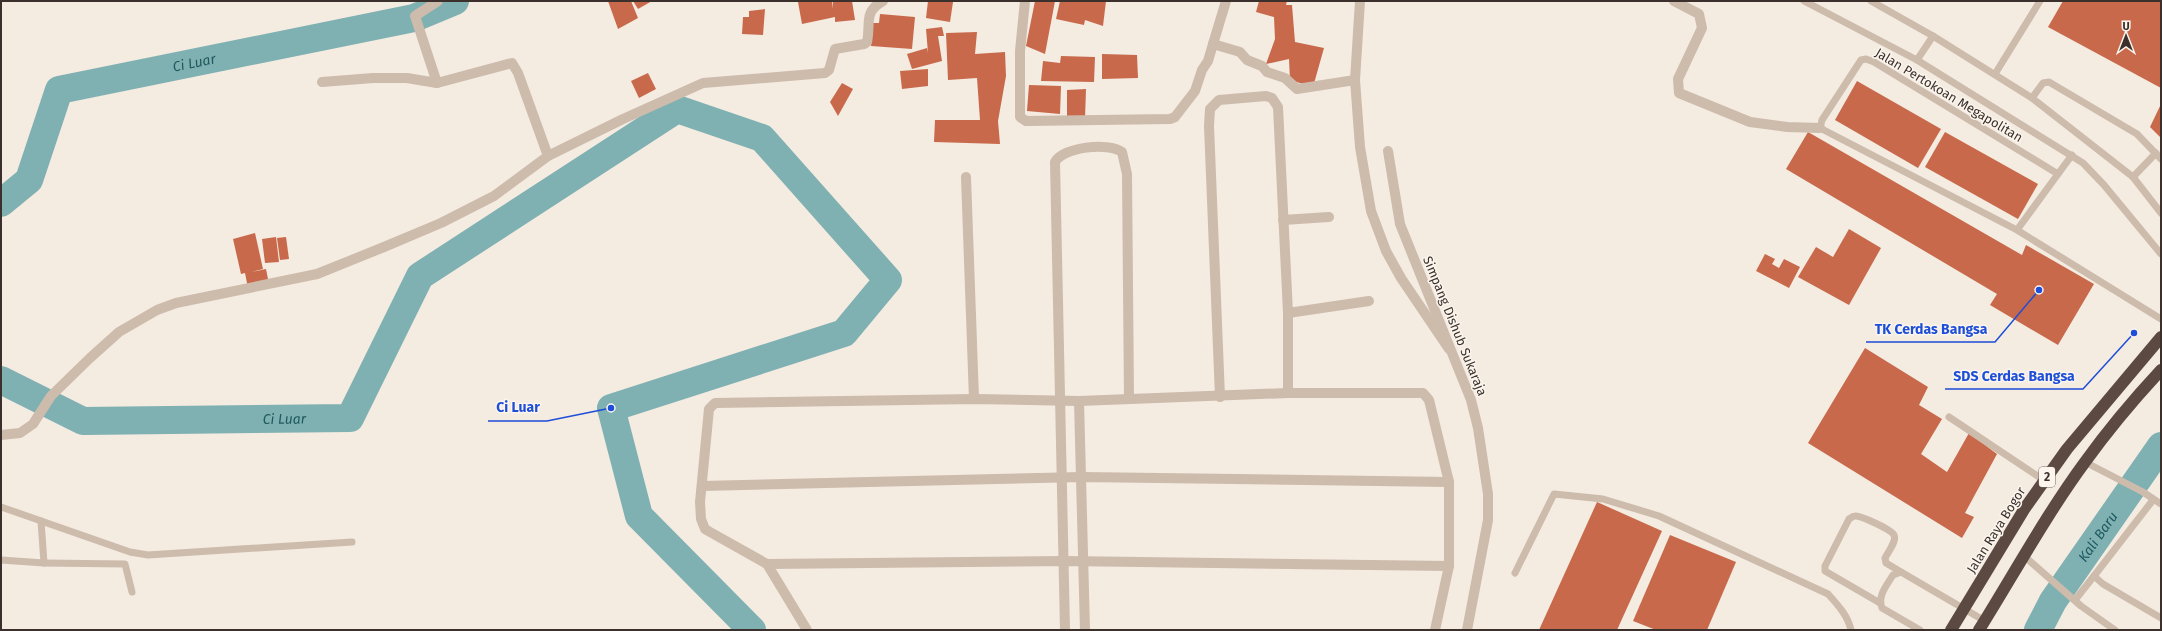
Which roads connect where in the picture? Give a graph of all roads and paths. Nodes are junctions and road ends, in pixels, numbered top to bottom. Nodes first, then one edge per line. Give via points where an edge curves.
1 (438, 1) edge
2 (884, 1) edge
3 (1025, 1) edge
4 (1226, 1) edge
5 (1674, 1) edge
6 (1804, 1) edge
7 (1871, 1) edge
8 (2040, 1) edge
9 (1356, 3) edge
10 (1933, 36) junction
11 (1213, 44) junction
12 (1917, 60) junction
13 (1995, 74) junction
14 (436, 78) junction
15 (1355, 80) junction
16 (322, 82) dead end
17 (2032, 98) junction
18 (1820, 128) junction
19 (1388, 151) dead end
20 (548, 156) junction
21 (2072, 156) junction
22 (2159, 156) edge
23 (2058, 174) junction
24 (966, 177) dead end
25 (2133, 177) junction
26 (2161, 213) edge
27 (1329, 218) dead end
28 (1283, 220) junction
29 (2017, 230) junction
30 (2161, 254) edge
31 (1369, 301) dead end
32 (1288, 313) junction
33 (2161, 319) edge
34 (2161, 337) edge
35 (1455, 357) junction
36 (2161, 370) edge
37 (1288, 393) junction
38 (1220, 397) junction
39 (1129, 398) junction
40 (974, 399) junction
41 (1060, 399) junction
42 (1078, 401) junction
43 (1949, 417) dead end
44 (1, 435) edge
45 (2085, 462) junction
46 (1061, 477) junction
47 (1082, 477) junction
48 (2045, 480) junction
49 (1449, 482) junction
50 (702, 486) junction
51 (2153, 500) junction
52 (2161, 504) edge
53 (1, 507) edge
54 (41, 521) junction
55 (352, 542) dead end
56 (124, 549) junction
57 (2024, 556) junction
58 (1, 560) edge
59 (1064, 561) junction
60 (1083, 562) junction
61 (44, 563) junction
62 (125, 564) junction
63 (767, 564) junction
64 (1449, 566) junction
65 (1901, 572) junction
66 (1515, 573) dead end
67 (2094, 576) junction
68 (132, 592) dead end
69 (2072, 598) junction
70 (1880, 603) junction
71 (1964, 608) junction
72 (2161, 618) edge
73 (1982, 625) edge
74 (807, 630) edge
75 (1065, 630) edge
76 (1085, 630) edge
77 (1435, 630) edge
78 (1467, 630) edge
79 (1851, 630) edge
80 (1920, 630) edge
81 (1951, 630) edge
82 (2115, 630) edge

1 - 14 street via 415,17
2 - 20 street via 872,9 869,15 866,42 835,49 829,70 825,73 703,83
3 - 11 street via 1020,51 1020,117 1026,121 1175,117 1195,91
4 - 11 street
5 - 18 street via 1699,14 1702,28 1678,79 1679,94 1750,122
6 - 12 lane
7 - 10 lane
8 - 13 lane
9 - 15 street
10 - 12 lane
10 - 13 lane
11 - 15 street via 1240,52 1247,60 1262,66 1267,72 1285,78 1297,89
12 - 21 lane
13 - 17 lane
14 - 16 street via 373,78
14 - 20 street via 512,64 518,73
15 - 35 street via 1360,147 1376,227 1401,278
17 - 22 lane via 2043,82 2049,82 2137,134
17 - 25 lane
18 - 23 lane, Jalan Pertokoan Megapolitan via 1821,122 1861,60 1866,59
18 - 29 lane
19 - 35 street, Simpang Dishub Sukaraja via 1400,224 1420,278
20 - 44 street via 494,196 441,223 317,274 176,303 144,316 119,332 51,396 33,424 20,433
21 - 23 lane
21 - 30 lane via 2083,163 2104,185
22 - 25 lane
23 - 29 lane
24 - 40 street
25 - 26 lane
27 - 28 street
28 - 32 street
28 - 38 street via 1276,102 1266,96 1219,100 1210,110 1209,126
29 - 33 lane
31 - 32 street
32 - 37 street
34 - 48 highway, Jalan Raya Bogor / 2 via 2067,449
35 - 78 street, Simpang Dishub Sukaraja via 1472,400 1488,494 1488,520
36 - 45 highway, 2
37 - 38 street
37 - 49 street via 1423,393 1429,400
38 - 39 street
39 - 41 street via 1127,174 1122,152 1092,146 1060,156 1055,162
39 - 42 street
40 - 41 street
40 - 50 street via 714,403 709,409
41 - 42 street
41 - 46 street
42 - 47 street
43 - 48 lane
45 - 51 lane via 2143,492
45 - 57 highway, 2
46 - 47 street
46 - 50 street
46 - 59 street
47 - 49 street
47 - 60 street
48 - 71 highway, Jalan Raya Bogor / 2
49 - 64 street
50 - 63 street via 701,519 705,529
51 - 52 lane
51 - 67 lane
53 - 54 lane
54 - 56 lane
54 - 61 lane
55 - 56 lane via 148,556
56 - 62 lane
57 - 69 lane
57 - 73 highway, 2
58 - 61 lane
59 - 60 street
59 - 63 street
59 - 75 street
60 - 64 street
60 - 76 street
61 - 62 lane
62 - 68 lane
63 - 74 street
64 - 77 street
65 - 70 lane via 1893,575 1880,598
65 - 70 lane via 1886,563 1885,558 1895,539 1894,534 1861,517 1855,516 1850,519 1825,566 1825,571
65 - 71 lane
66 - 79 lane via 1554,494 1603,499 1659,516 1828,594 1850,623
67 - 69 lane
67 - 72 lane
69 - 82 lane
70 - 80 lane via 1882,608
71 - 73 lane
71 - 81 highway, Jalan Raya Bogor / 2

